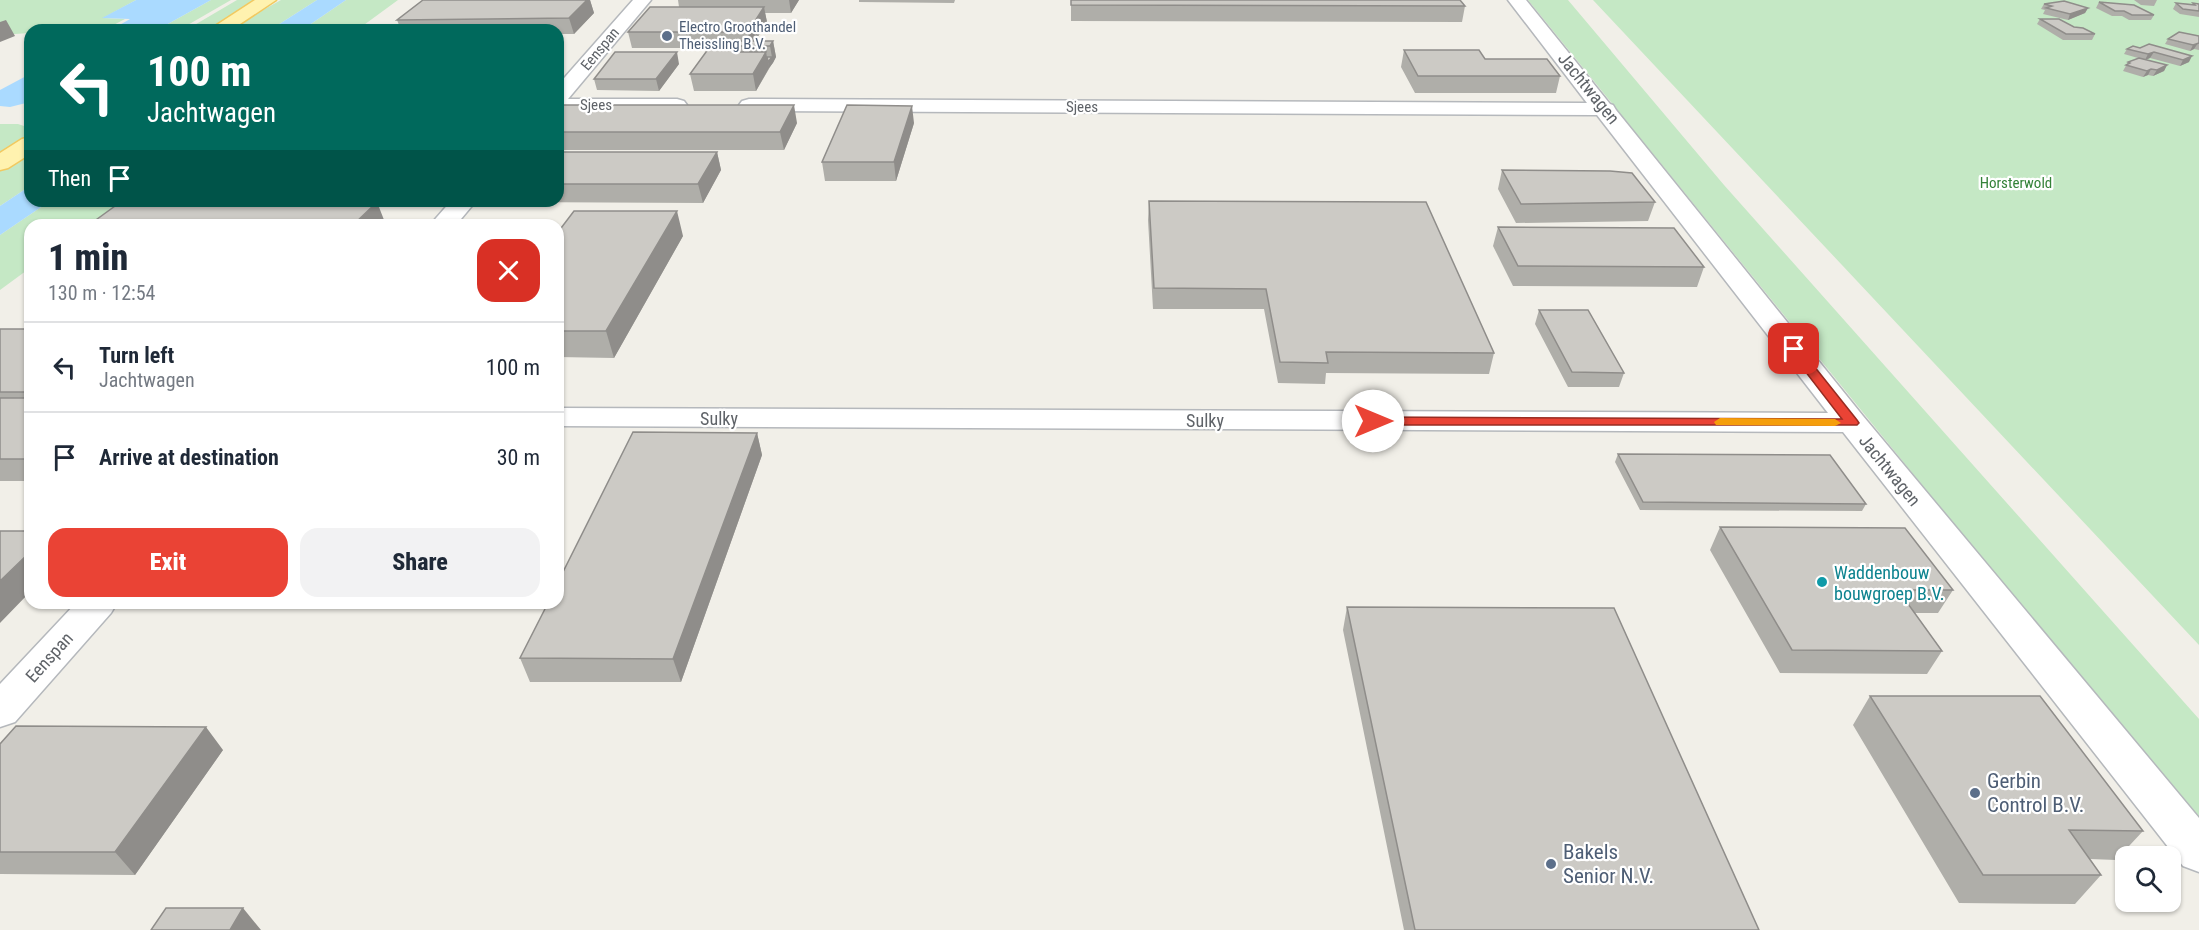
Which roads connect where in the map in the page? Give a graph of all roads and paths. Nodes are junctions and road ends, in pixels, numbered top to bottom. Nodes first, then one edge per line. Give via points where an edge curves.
1 (267, 0) edge
2 (642, 0) edge
3 (1517, 0) edge
4 (228, 24) edge
5 (564, 91) edge
6 (564, 105) edge
7 (701, 105) edge
8 (725, 105) edge
9 (1606, 109) junction
10 (24, 148) edge
11 (0, 163) edge
12 (458, 207) edge
13 (448, 219) edge
14 (564, 417) edge
15 (1852, 423) junction
16 (93, 609) edge
17 (0, 711) edge
18 (2199, 852) edge

1 - 4 main road
2 - 5 street, Eenspan
3 - 9 street, Jachtwagen
6 - 7 street, Sjees
8 - 9 street, Sjees
9 - 15 street, Jachtwagen
10 - 11 main road
12 - 13 street
14 - 15 street, Sulky
15 - 18 street, Jachtwagen
16 - 17 street, Eenspan

